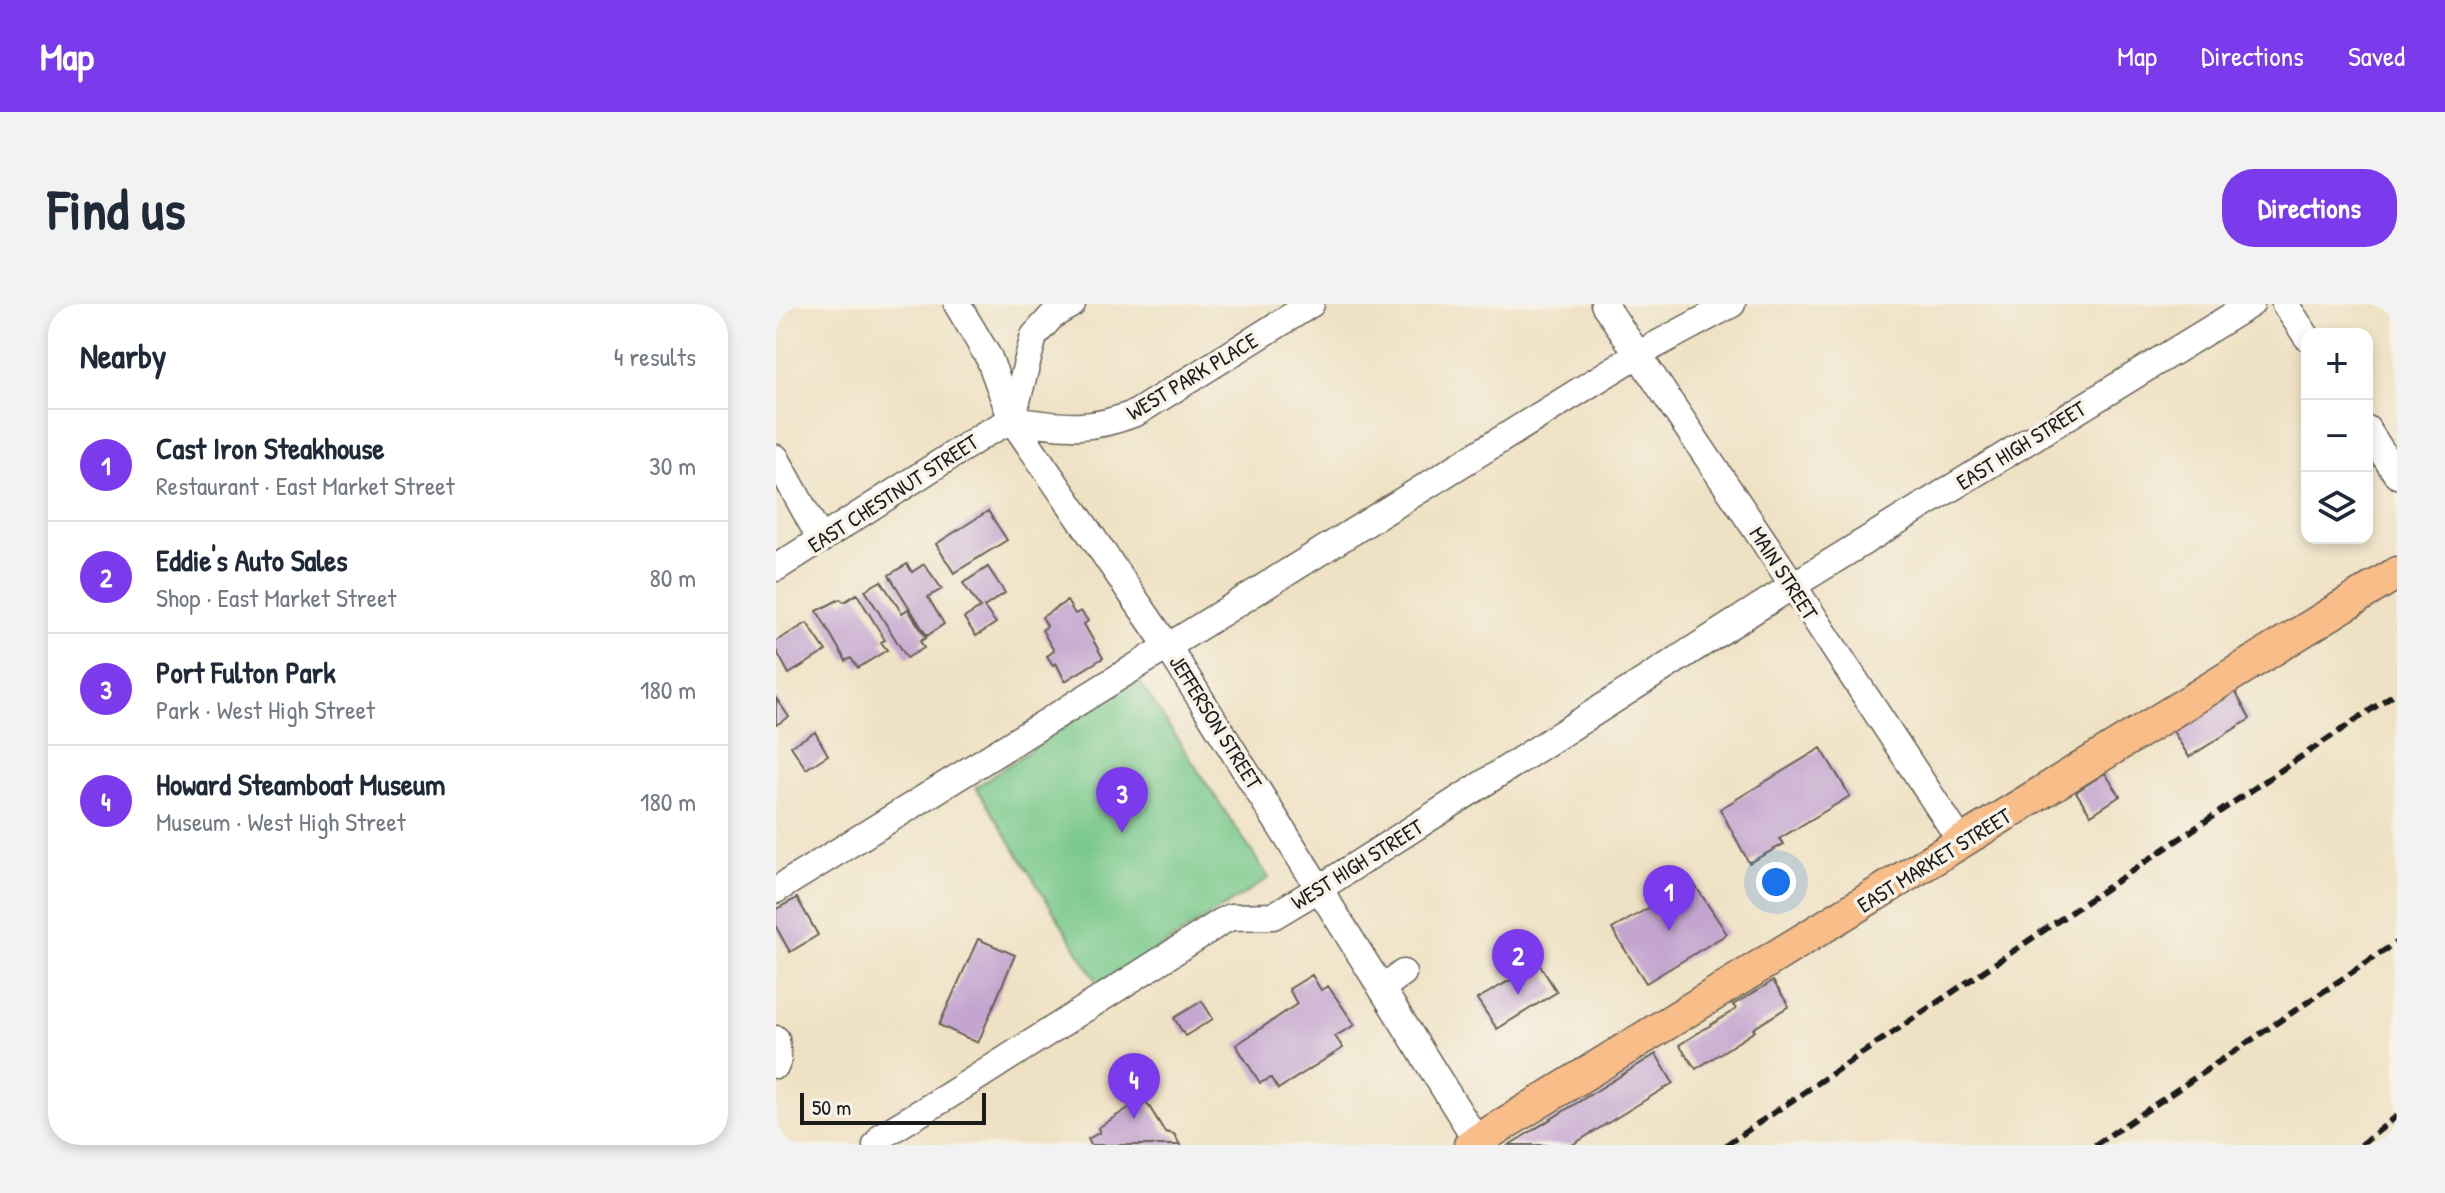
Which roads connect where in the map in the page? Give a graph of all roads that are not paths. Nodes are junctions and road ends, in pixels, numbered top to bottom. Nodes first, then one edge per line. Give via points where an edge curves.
1 (957, 304) edge
2 (1072, 304) edge
3 (1311, 304) edge
4 (1604, 304) edge
5 (1732, 304) edge
6 (2251, 304) edge
7 (2285, 304) edge
8 (2301, 328) edge
9 (1637, 355) junction
10 (1012, 420) junction
11 (2373, 438) edge
12 (776, 458) edge
13 (2397, 475) edge
14 (821, 540) junction
15 (776, 568) edge
16 (2397, 573) edge
17 (1792, 586) junction
18 (1168, 647) junction
19 (1962, 843) junction
20 (1320, 888) junction
21 (776, 890) edge
22 (776, 1039) edge
23 (776, 1065) edge
24 (1473, 1143) edge
25 (876, 1145) edge

1 - 10 street, JEFFERSON STREET via 989,358
2 - 10 street via 1034,336
3 - 10 street, WEST PARK PLACE via 1136,413 1109,424 1061,427
4 - 9 street, MAIN STREET
5 - 9 street
6 - 17 street, EAST HIGH STREET
7 - 8 street
9 - 17 street, MAIN STREET
9 - 18 street
10 - 14 street, EAST CHESTNUT STREET
10 - 18 street, JEFFERSON STREET
11 - 13 street
12 - 14 street
14 - 15 street, EAST CHESTNUT STREET
16 - 19 main road, EAST MARKET STREET
17 - 19 street, MAIN STREET
17 - 20 street, WEST HIGH STREET
18 - 20 street, JEFFERSON STREET
18 - 21 street
19 - 24 main road, EAST MARKET STREET
20 - 24 street, JEFFERSON STREET via 1392,981
20 - 25 street, WEST HIGH STREET via 1273,916 1221,922 883,1135
22 - 23 street

